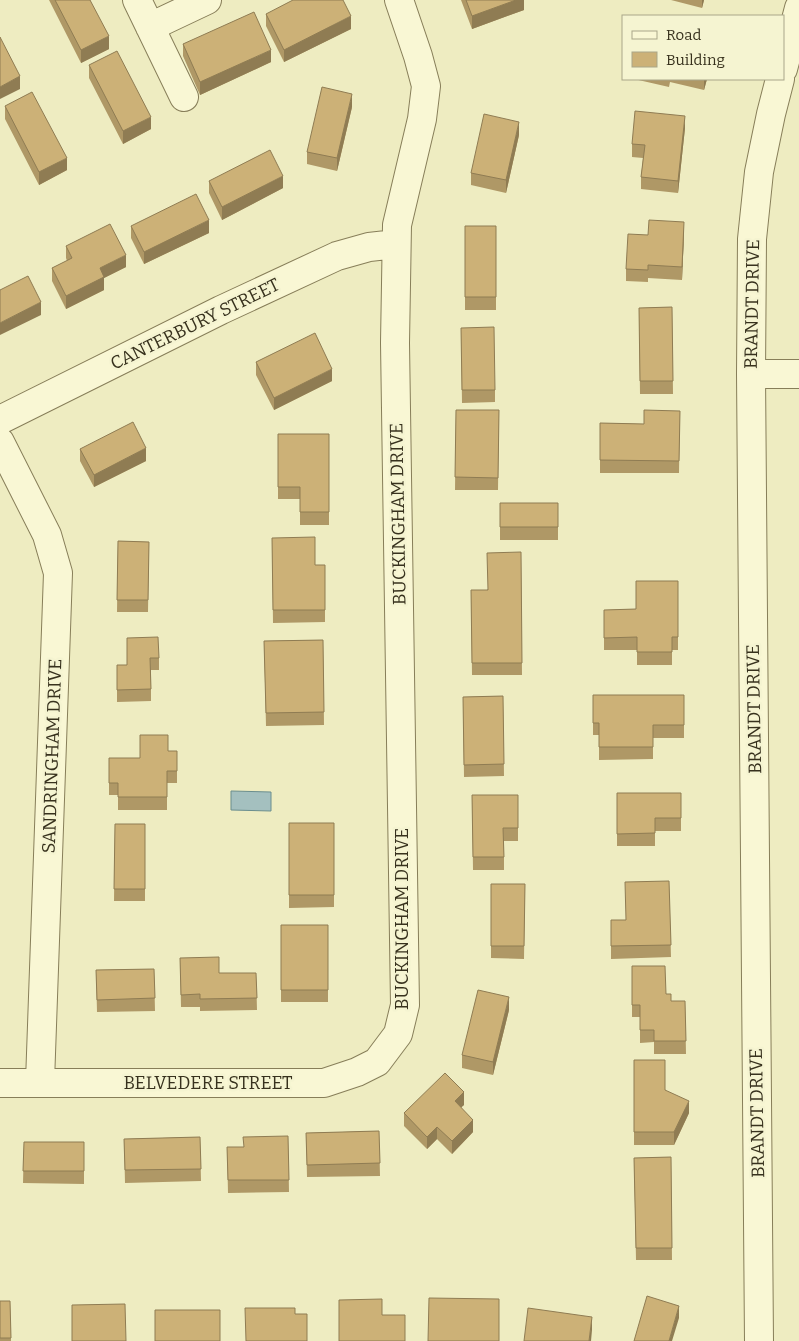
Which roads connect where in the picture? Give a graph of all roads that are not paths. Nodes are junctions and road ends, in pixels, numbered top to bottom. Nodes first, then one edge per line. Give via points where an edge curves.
1 (137, 0) edge
2 (207, 0) edge
3 (399, 0) edge
4 (799, 8) edge
5 (150, 27) junction
6 (784, 65) edge
7 (780, 80) edge
8 (184, 97) dead end
9 (396, 244) junction
10 (750, 374) junction
11 (799, 374) edge
12 (0, 420) edge
13 (0, 442) edge
14 (398, 1034) joint
15 (40, 1082) junction
16 (0, 1083) edge
17 (759, 1341) edge

1 - 5 street
2 - 5 street
3 - 9 street, BUCKINGHAM DRIVE via 426,86 422,119 397,225
4 - 6 street
5 - 8 street
7 - 10 street, BRANDT DRIVE via 760,172 752,239
9 - 12 street, CANTERBURY STREET via 368,247 337,256
9 - 14 street, BUCKINGHAM DRIVE via 405,1005
10 - 11 street
10 - 17 street, BRANDT DRIVE
13 - 15 street, SANDRINGHAM DRIVE via 47,535 58,573
14 - 15 street, BELVEDERE STREET via 377,1062 324,1083
15 - 16 street, BELVEDERE STREET

